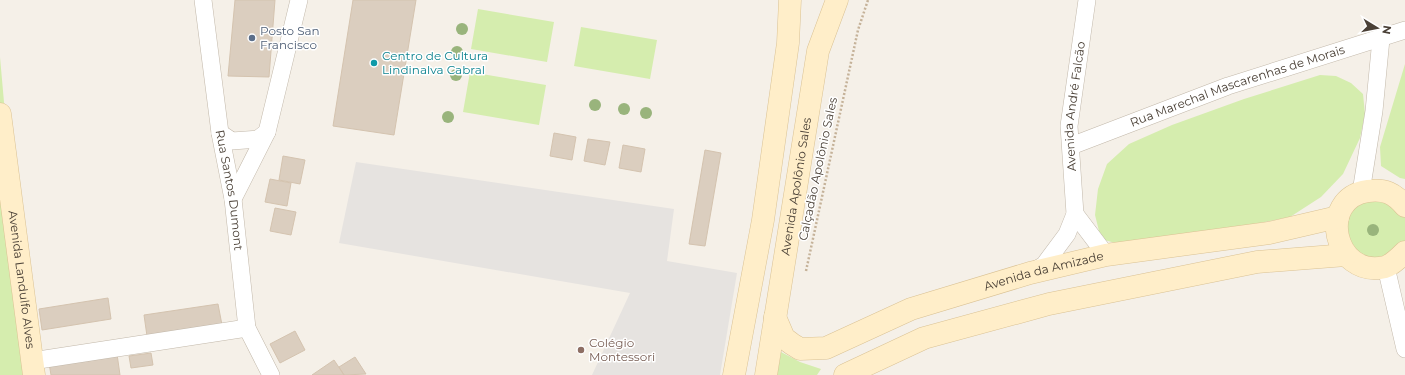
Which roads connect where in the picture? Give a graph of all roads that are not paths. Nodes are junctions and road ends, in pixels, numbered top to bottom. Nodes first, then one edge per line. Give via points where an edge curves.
1 (203, 0) edge
2 (299, 0) edge
3 (790, 0) edge
4 (837, 0) edge
5 (1087, 0) edge
6 (1405, 30) edge
7 (1381, 38) junction
8 (0, 114) edge
9 (267, 132) junction
10 (220, 133) junction
11 (1071, 146) junction
12 (1361, 192) junction
13 (1402, 198) edge
14 (233, 199) junction
15 (1075, 214) junction
16 (1338, 216) junction
17 (1405, 252) edge
18 (1106, 255) junction
19 (1346, 255) junction
20 (1386, 266) junction
21 (1030, 273) junction
22 (911, 309) junction
23 (775, 317) junction
24 (247, 328) junction
25 (924, 338) junction
26 (1405, 349) edge
27 (33, 368) edge
28 (272, 375) edge
29 (734, 375) edge
30 (766, 375) edge
31 (844, 375) edge

1 - 10 street, Rua Santos Dumont
2 - 9 street
3 - 29 street via 788,42 763,220
4 - 23 street, Avenida Apolônio Sales via 818,51
5 - 11 street, Avenida André Falcão via 1069,126
6 - 7 street, Rua Marechal Mascarenhas de Morais
7 - 11 street, Rua Marechal Mascarenhas de Morais via 1228,86
7 - 12 street via 1374,111
8 - 27 street, Avenida Landulfo Alves
9 - 10 street via 258,139 232,141
9 - 14 street
10 - 14 street, Rua Santos Dumont
11 - 15 street, Avenida André Falcão
12 - 13 street via 1378,190
12 - 16 street via 1346,202
14 - 24 street, Rua Santos Dumont
15 - 18 street
15 - 21 street, Avenida André Falcão via 1067,234 1044,265
16 - 18 street, Avenida da Amizade via 1269,233
16 - 19 street via 1336,233
17 - 20 street
18 - 21 street, Avenida da Amizade
19 - 20 street via 1366,268
19 - 25 street via 1257,262 1174,277 1049,304
20 - 26 street
21 - 22 street, Avenida da Amizade
22 - 23 street, Avenida da Amizade via 826,348 800,348 792,344 784,338
22 - 25 street
23 - 30 street, Avenida Apolônio Sales
24 - 27 street
24 - 28 street, Rua Santos Dumont
25 - 31 street

